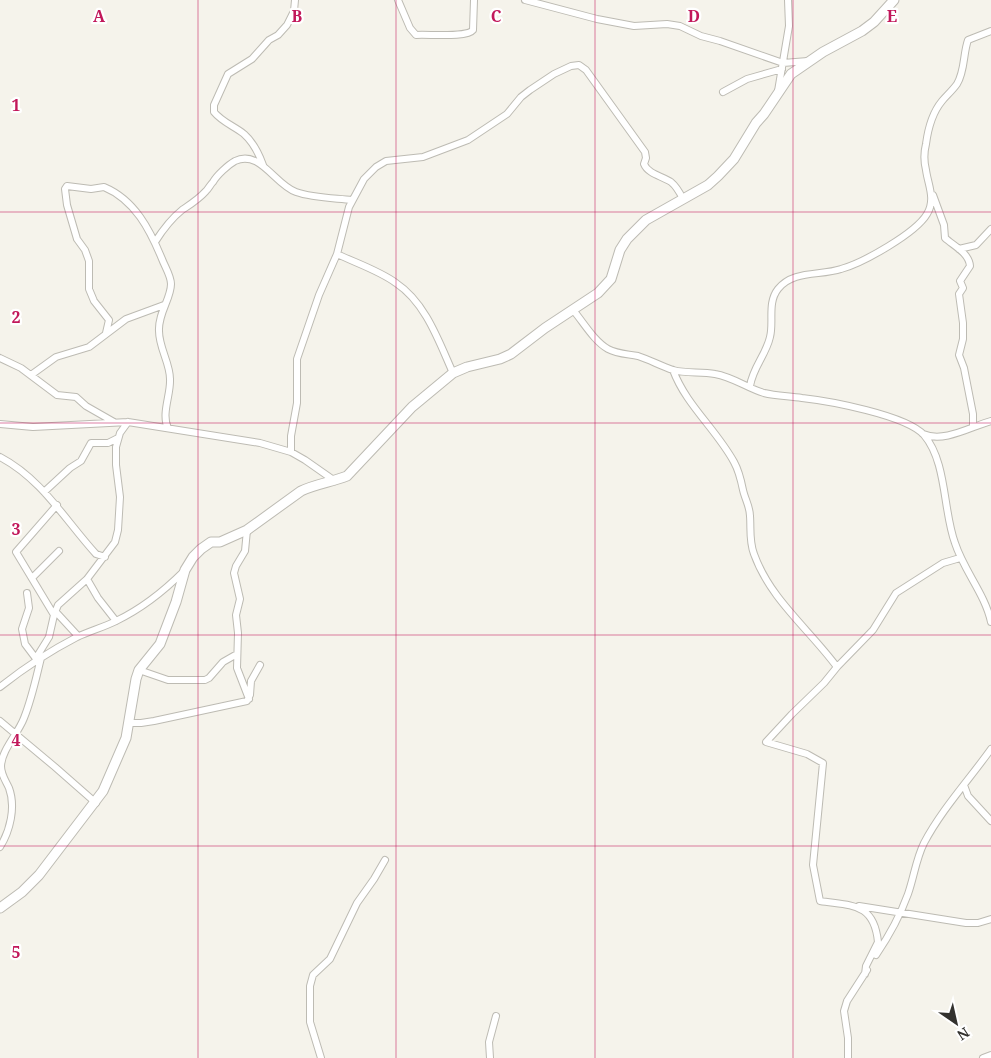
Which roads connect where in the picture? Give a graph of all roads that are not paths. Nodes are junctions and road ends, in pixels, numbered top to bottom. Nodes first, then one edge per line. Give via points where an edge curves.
1 (296, 0) edge
2 (398, 0) edge
3 (474, 0) edge
4 (525, 0) edge
5 (788, 0) edge
6 (894, 0) edge
7 (991, 31) edge
8 (808, 61) junction
9 (782, 66) junction
10 (778, 91) junction
11 (723, 92) dead end
12 (263, 165) junction
13 (932, 194) junction
14 (683, 199) junction
15 (352, 200) junction
16 (991, 229) edge
17 (155, 242) junction
18 (959, 249) junction
19 (338, 254) junction
20 (164, 305) junction
21 (573, 310) junction
22 (106, 332) junction
23 (0, 358) edge
24 (673, 370) junction
25 (453, 373) junction
26 (31, 375) junction
27 (750, 386) junction
28 (991, 421) edge
29 (114, 422) junction
30 (128, 422) junction
31 (0, 424) edge
32 (973, 427) junction
33 (168, 428) junction
34 (923, 434) junction
35 (118, 438) junction
36 (291, 452) junction
37 (0, 456) edge
38 (335, 481) junction
39 (44, 492) junction
40 (56, 506) junction
41 (247, 530) junction
42 (60, 550) dead end
43 (105, 557) junction
44 (960, 558) junction
45 (185, 570) junction
46 (32, 578) junction
47 (87, 579) junction
48 (26, 593) dead end
49 (54, 613) junction
50 (116, 621) junction
51 (991, 622) edge
52 (78, 636) junction
53 (237, 654) junction
54 (38, 659) junction
55 (260, 665) dead end
56 (837, 667) junction
57 (139, 670) junction
58 (0, 687) edge
59 (249, 698) junction
60 (0, 721) edge
61 (129, 723) junction
62 (16, 734) junction
63 (991, 749) edge
64 (964, 785) junction
65 (958, 792) junction
66 (968, 796) junction
67 (96, 803) junction
68 (991, 821) edge
69 (0, 848) edge
70 (385, 860) dead end
71 (857, 906) junction
72 (0, 908) edge
73 (900, 912) junction
74 (991, 919) edge
75 (865, 974) junction
76 (496, 1016) dead end
77 (991, 1055) edge
78 (321, 1058) edge
79 (490, 1058) edge
80 (848, 1058) edge
81 (983, 1058) edge

1 - 12 street via 287,25 252,59 228,74 214,105 214,112 221,120 245,135 260,155
2 - 3 street via 416,34 462,35 473,30
4 - 9 street via 628,25 680,26
5 - 9 street
6 - 8 street via 862,31
7 - 13 street via 968,40 957,84 934,114 925,157
8 - 9 street
8 - 10 street via 791,74
9 - 10 street
9 - 11 street
10 - 14 street via 734,159 708,185
12 - 15 street via 282,184 296,192
12 - 17 street via 255,160 234,161 196,201 181,211
13 - 18 street via 944,225 945,238
13 - 27 street via 930,209 920,223 868,258 841,270 797,276 783,284 773,298 770,336 754,369
14 - 15 street via 671,182 647,170 645,152 586,70 577,65 554,74 530,90 507,114 460,144 423,157 386,161 376,167 364,179
14 - 21 street via 660,211 627,239 611,279 590,300
15 - 19 street
16 - 18 street via 976,245
17 - 20 street via 171,284
17 - 22 street via 136,211 108,189 67,186 65,189 76,234 89,261 89,289 109,320
18 - 32 street via 970,261 960,281 963,288 959,294 963,340 959,355
19 - 25 street via 393,280 412,296
19 - 36 street via 319,295 297,359 297,403
20 - 22 street via 132,316
20 - 33 street via 159,334 170,372
21 - 24 street via 610,351
21 - 25 street via 500,360
22 - 26 street via 89,347 56,357
23 - 26 street
24 - 27 street via 718,374
24 - 56 street via 693,407 735,463 750,515 753,553 764,577 784,606
25 - 38 street via 412,407 354,470
26 - 29 street via 57,395 76,396 86,406
27 - 34 street via 764,393 872,412 912,426
28 - 32 street
29 - 30 street
29 - 31 street via 33,427
30 - 33 street
30 - 35 street
32 - 34 street via 944,436
33 - 36 street via 260,443
34 - 44 street via 938,464 950,531
35 - 39 street via 108,443 91,443 81,461
35 - 43 street via 115,453 120,497 118,530 115,542
36 - 38 street
37 - 39 street via 18,467
38 - 41 street via 301,491
39 - 40 street
40 - 43 street via 96,554
40 - 46 street via 16,552
41 - 45 street via 206,545
41 - 53 street via 244,551 234,573 240,596 236,615
42 - 46 street
43 - 47 street
44 - 51 street via 982,597
44 - 56 street via 943,563 896,593 878,624
45 - 50 street via 171,584
45 - 57 street via 160,644
46 - 49 street
47 - 49 street via 62,600
47 - 50 street
48 - 54 street via 29,608 22,629 25,644
49 - 52 street
49 - 54 street via 49,637
50 - 52 street
52 - 54 street
53 - 57 street via 223,662 205,680 168,680
53 - 59 street via 240,680
54 - 58 street
54 - 62 street via 30,703
55 - 59 street via 250,681
56 - 71 street via 766,742 807,754 823,763 813,865 816,886 820,901
57 - 61 street
59 - 61 street via 154,721
60 - 62 street
61 - 67 street via 122,750
62 - 67 street
62 - 69 street via 1,768 12,806 10,827
63 - 64 street
64 - 65 street
64 - 66 street
65 - 66 street
65 - 73 street via 924,843
66 - 68 street
67 - 72 street via 32,883
70 - 78 street via 357,903 330,959 313,975 310,1022
71 - 73 street
71 - 75 street via 869,916 878,939
73 - 74 street via 966,923
73 - 75 street
75 - 80 street via 844,1011
76 - 79 street via 489,1042
77 - 81 street

